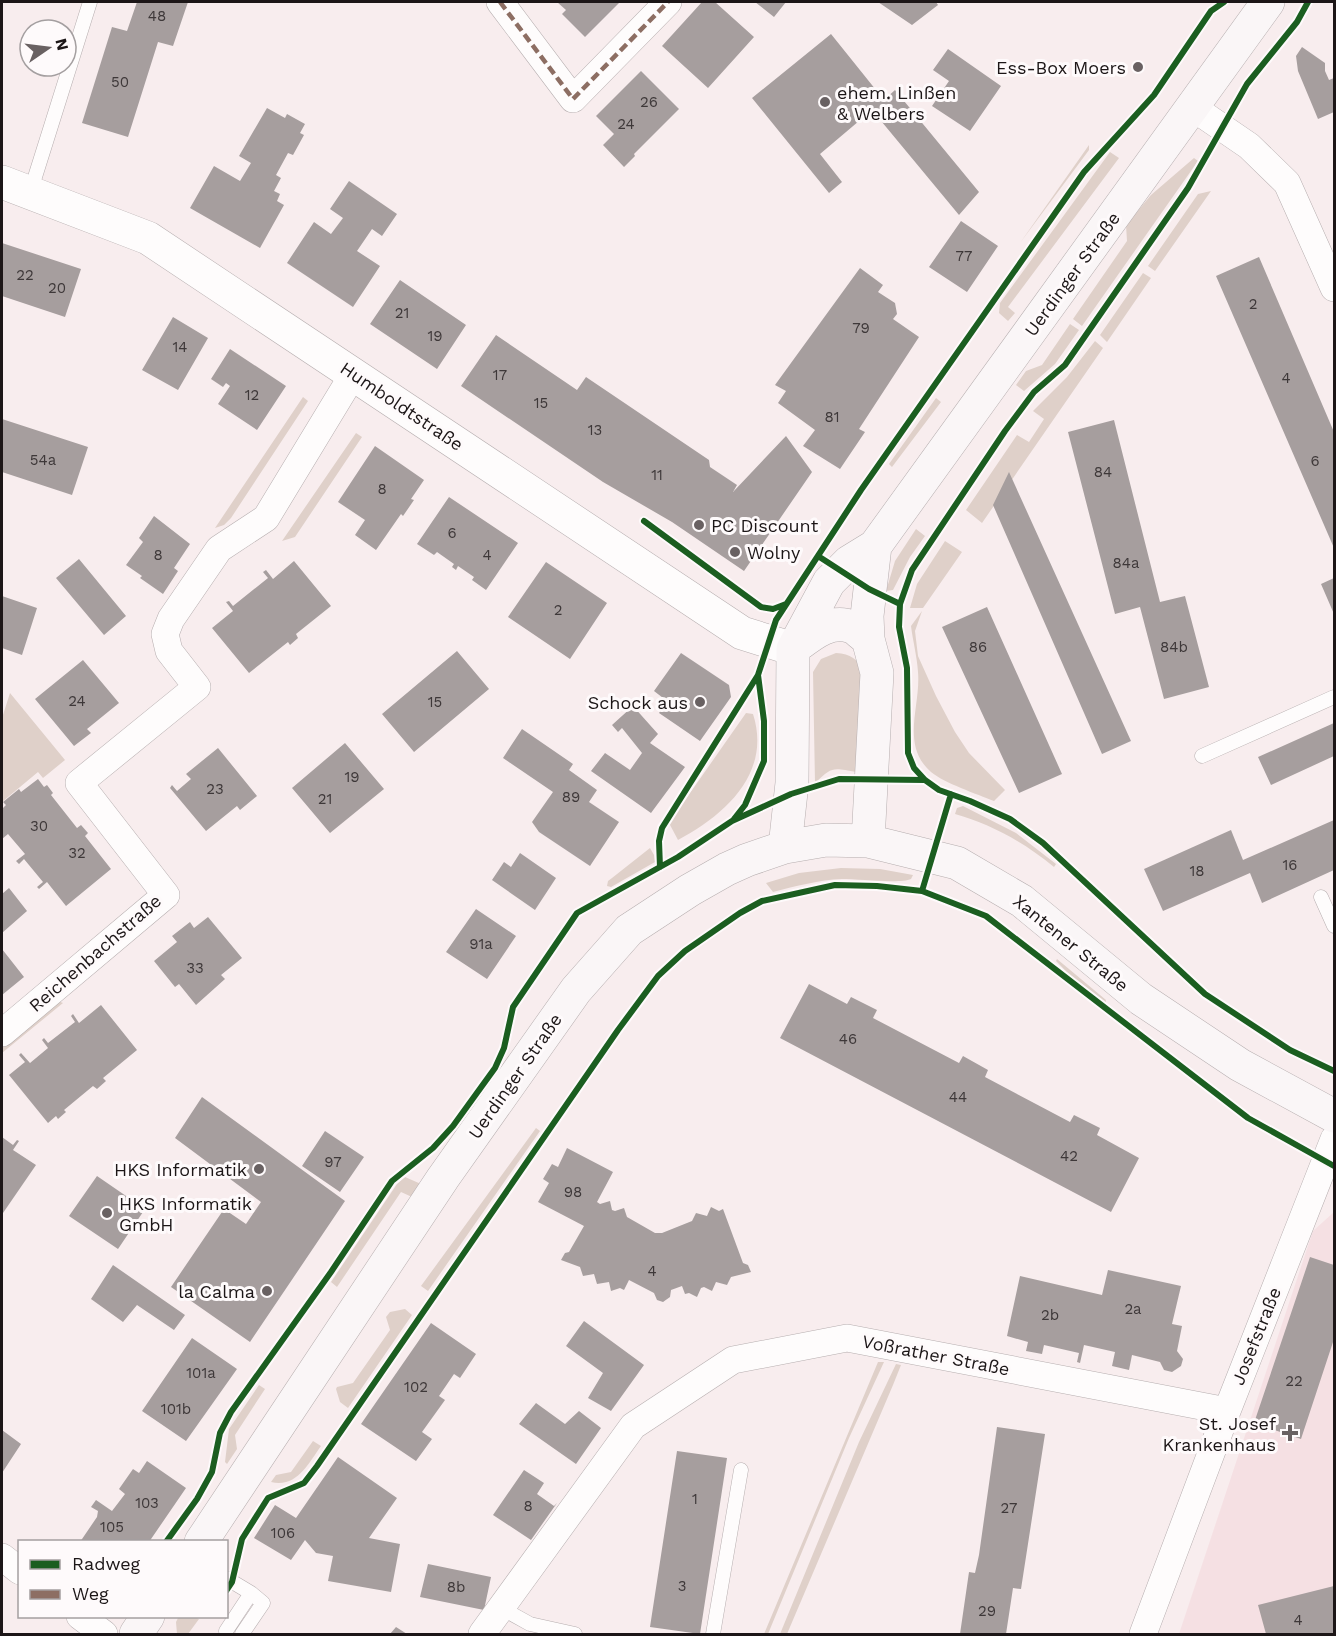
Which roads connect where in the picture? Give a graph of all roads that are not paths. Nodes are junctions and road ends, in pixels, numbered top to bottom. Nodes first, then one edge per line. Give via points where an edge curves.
1 (90, 2) edge
2 (500, 2) edge
3 (668, 2) edge
4 (1268, 2) edge
5 (1192, 107) junction
6 (16, 187) edge
7 (1335, 288) edge
8 (354, 373) junction
9 (875, 546) junction
10 (868, 639) junction
11 (793, 649) junction
12 (1335, 698) edge
13 (1202, 756) dead end
14 (868, 841) junction
15 (785, 847) junction
16 (1321, 897) dead end
17 (1335, 926) edge
18 (2, 1033) edge
19 (1335, 1116) edge
20 (1335, 1139) edge
21 (1227, 1411) junction
22 (741, 1470) dead end
23 (202, 1540) edge
24 (2, 1557) edge
25 (18, 1569) edge
26 (228, 1579) edge
27 (251, 1593) junction
28 (501, 1608) junction
29 (81, 1618) edge
30 (147, 1618) edge
31 (226, 1631) dead end
32 (104, 1635) edge
33 (135, 1635) edge
34 (242, 1635) edge
35 (482, 1635) edge
36 (574, 1635) edge
37 (713, 1635) edge
38 (1143, 1635) edge

1 - 6 lane
2 - 3 street via 573,99
4 - 5 main road, Uerdinger Straße
5 - 7 street via 1249,146 1287,183
5 - 9 main road, Uerdinger Straße
6 - 8 street, Humboldtstraße via 148,238
8 - 11 street, Humboldtstraße via 742,633
8 - 18 street, Reichenbachstraße via 266,518 219,549 171,619 165,634 169,651 196,687 79,783 166,896
9 - 10 main road, Uerdinger Straße
9 - 11 main road, Uerdinger Straße via 849,562 829,582
10 - 11 main road via 852,627 833,625 814,632
10 - 14 main road, Uerdinger Straße via 877,674
11 - 15 main road, Uerdinger Straße via 792,783
12 - 13 lane
14 - 15 main road, Xantener Straße via 826,840
14 - 19 main road, Xantener Straße via 957,863 1022,901 1141,999 1240,1065
15 - 23 main road, Uerdinger Straße via 727,869 629,930 576,990 442,1178
16 - 17 lane
20 - 21 street, Josefstraße
21 - 28 street, Voßrather Straße via 848,1338 733,1360 633,1426
21 - 38 street, Josefstraße
22 - 37 lane
24 - 25 street
26 - 27 lane
27 - 31 lane
27 - 34 lane via 263,1603
28 - 35 street, Voßrather Straße
28 - 36 lane via 530,1624
29 - 32 street
30 - 33 main road

